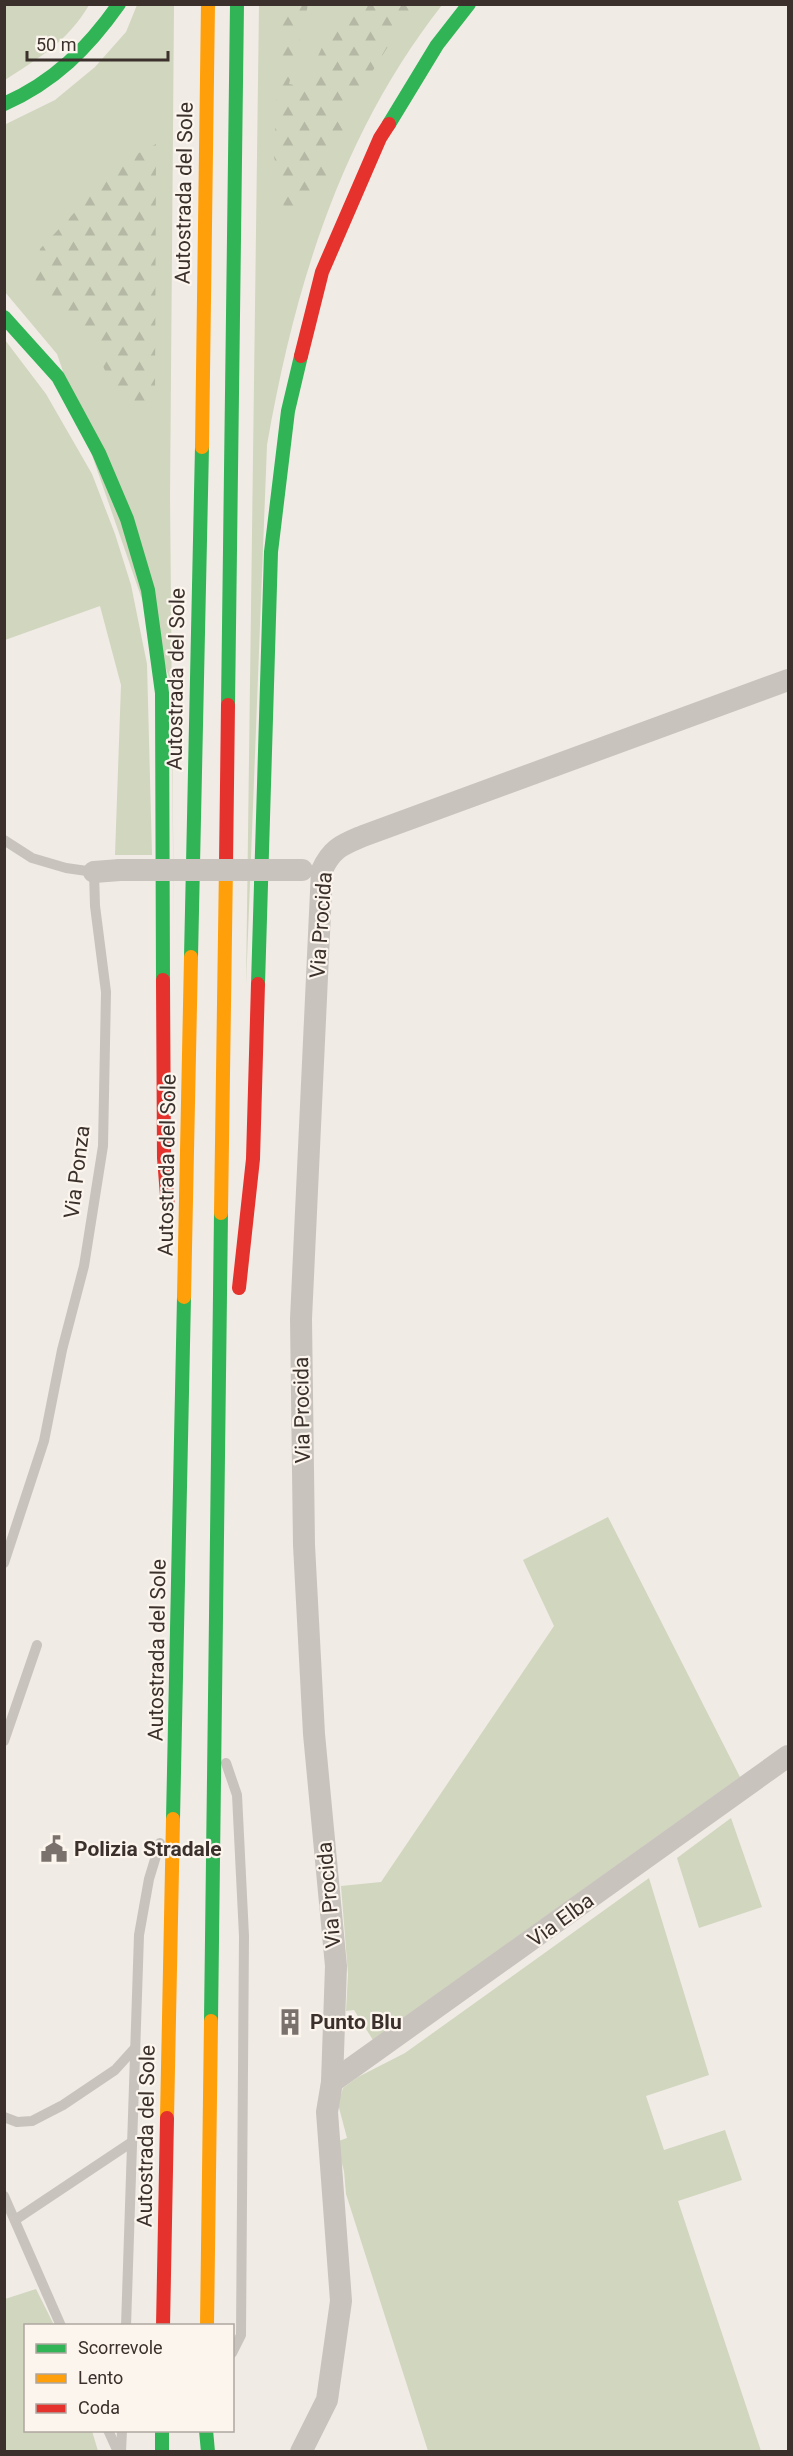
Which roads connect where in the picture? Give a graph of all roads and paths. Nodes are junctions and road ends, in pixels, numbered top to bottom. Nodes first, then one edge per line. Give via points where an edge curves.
1 (119, 4) edge
2 (208, 4) edge
3 (237, 4) edge
4 (469, 4) edge
5 (4, 104) edge
6 (4, 317) edge
7 (789, 680) edge
8 (4, 840) edge
9 (312, 870) junction
10 (94, 872) junction
11 (169, 1217) dead end
12 (171, 1252) dead end
13 (219, 1405) junction
14 (183, 1406) junction
15 (4, 1563) edge
16 (37, 1645) dead end
17 (214, 1730) junction
18 (4, 1741) edge
19 (789, 1756) edge
20 (174, 1804) junction
21 (134, 2049) junction
22 (332, 2082) junction
23 (4, 2116) edge
24 (132, 2142) junction
25 (4, 2196) edge
26 (15, 2220) junction
27 (61, 2324) edge
28 (126, 2324) edge
29 (164, 2324) edge
30 (207, 2324) edge
31 (234, 2349) edge
32 (109, 2432) edge
33 (122, 2432) edge
34 (162, 2432) edge
35 (206, 2432) edge
36 (120, 2451) edge
37 (162, 2451) edge
38 (207, 2451) edge
39 (302, 2451) edge

1 - 5 highway via 85,51 62,72
2 - 14 highway, Autostrada del Sole
3 - 13 highway
4 - 13 highway via 436,45 380,138 322,272 288,411 271,552 253,1159
6 - 11 highway via 58,377 99,453 127,519 148,590 162,693 164,1158
7 - 9 street, Via Procida via 340,845
8 - 10 lane via 32,858
9 - 10 street, bridge
9 - 22 street, Via Procida via 301,1319 304,1545 314,1734 336,1966
10 - 15 lane, Via Ponza via 106,992 103,1146 84,1266 44,1441
12 - 14 highway
13 - 17 highway
14 - 20 highway, Autostrada del Sole
16 - 18 lane
17 - 30 highway
17 - 31 lane via 237,1795 244,1936 242,2335
19 - 22 street, Via Elba
20 - 21 lane via 149,1880 139,1935
20 - 29 highway, Autostrada del Sole
21 - 23 lane via 115,2070 32,2121 17,2122
21 - 24 lane
22 - 39 street, Via Procida via 327,2112 341,2301 327,2400
24 - 26 lane
24 - 28 lane
25 - 26 lane
26 - 27 lane
32 - 36 lane
33 - 36 lane
34 - 37 highway
35 - 38 highway

